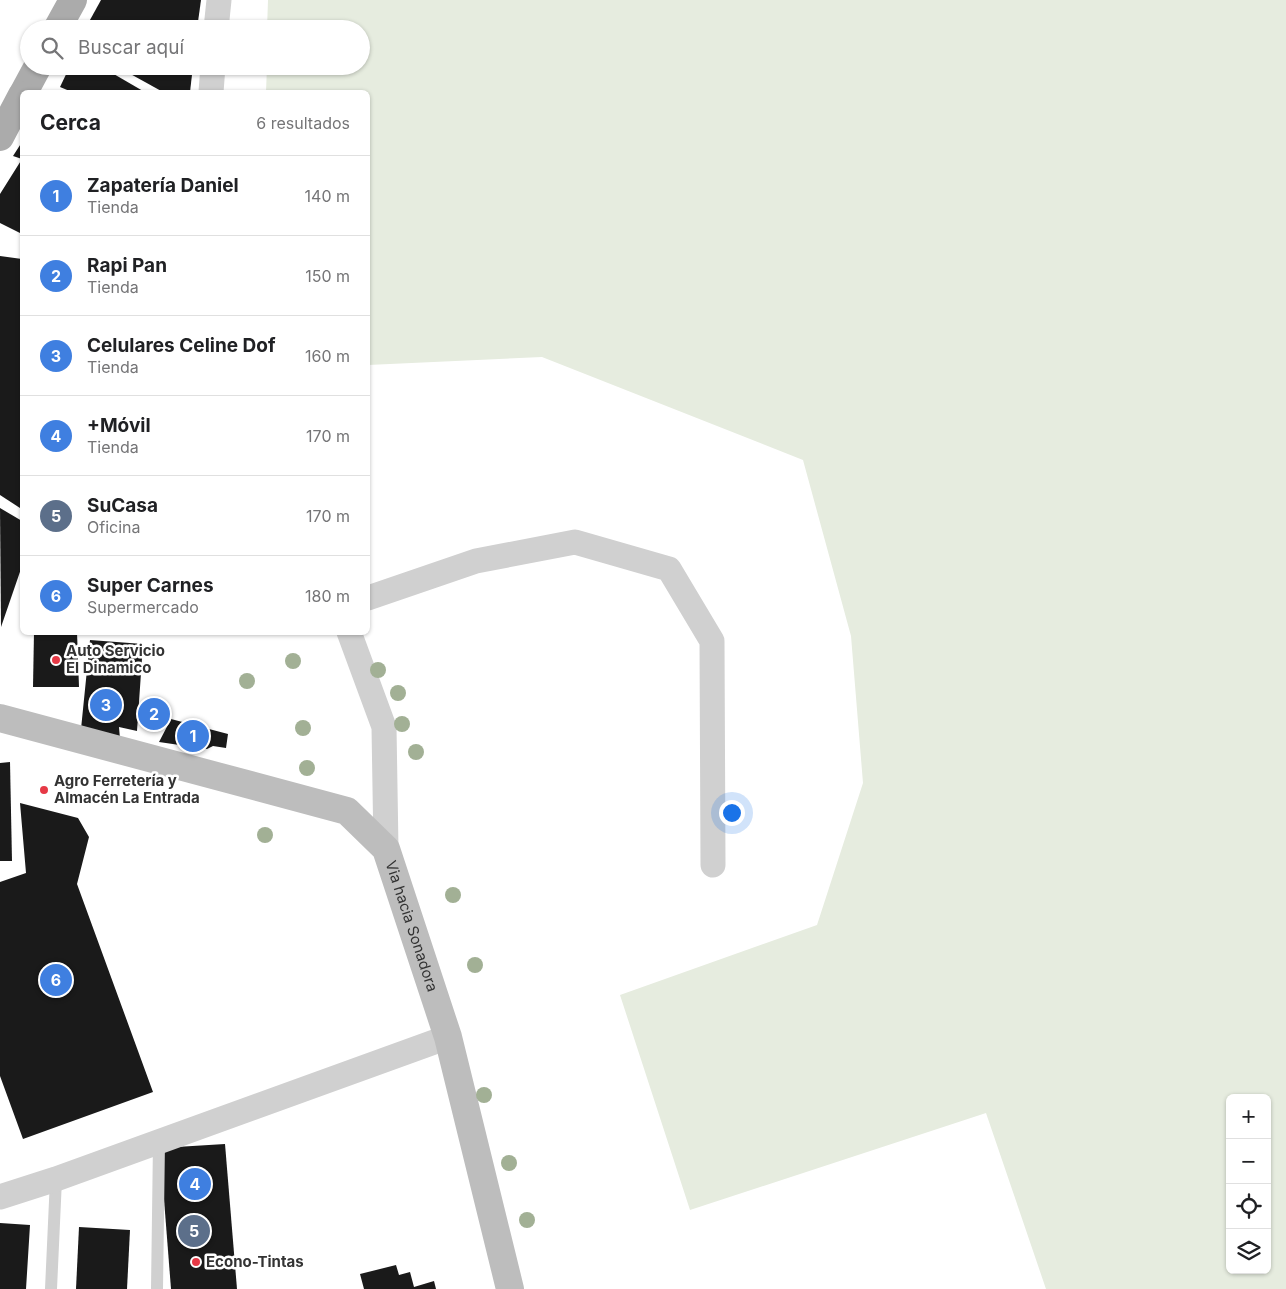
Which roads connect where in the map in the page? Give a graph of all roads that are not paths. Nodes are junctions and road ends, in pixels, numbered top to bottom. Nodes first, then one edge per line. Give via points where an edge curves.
1 (72, 0) edge
2 (219, 0) edge
3 (62, 20) edge
4 (217, 20) edge
5 (33, 75) edge
6 (212, 75) edge
7 (25, 90) edge
8 (211, 90) edge
9 (20, 100) edge
10 (0, 137) edge
11 (370, 597) edge
12 (349, 635) edge
13 (0, 718) edge
14 (386, 849) junction
15 (713, 865) dead end
16 (448, 1037) junction
17 (159, 1142) junction
18 (56, 1179) junction
19 (0, 1197) edge
20 (51, 1289) edge
21 (157, 1289) edge
22 (510, 1289) edge

1 - 3 main road
2 - 4 street
5 - 7 main road
6 - 8 street
9 - 10 main road
11 - 15 street via 476,561 575,542 669,569 712,641
12 - 14 street via 384,728
13 - 14 main road, Via hacia Sonadora via 347,811
14 - 16 main road, Via hacia Sonadora
16 - 17 street
16 - 22 main road, Via hacia Sonadora
17 - 18 street
17 - 21 lane
18 - 19 street
18 - 20 lane

